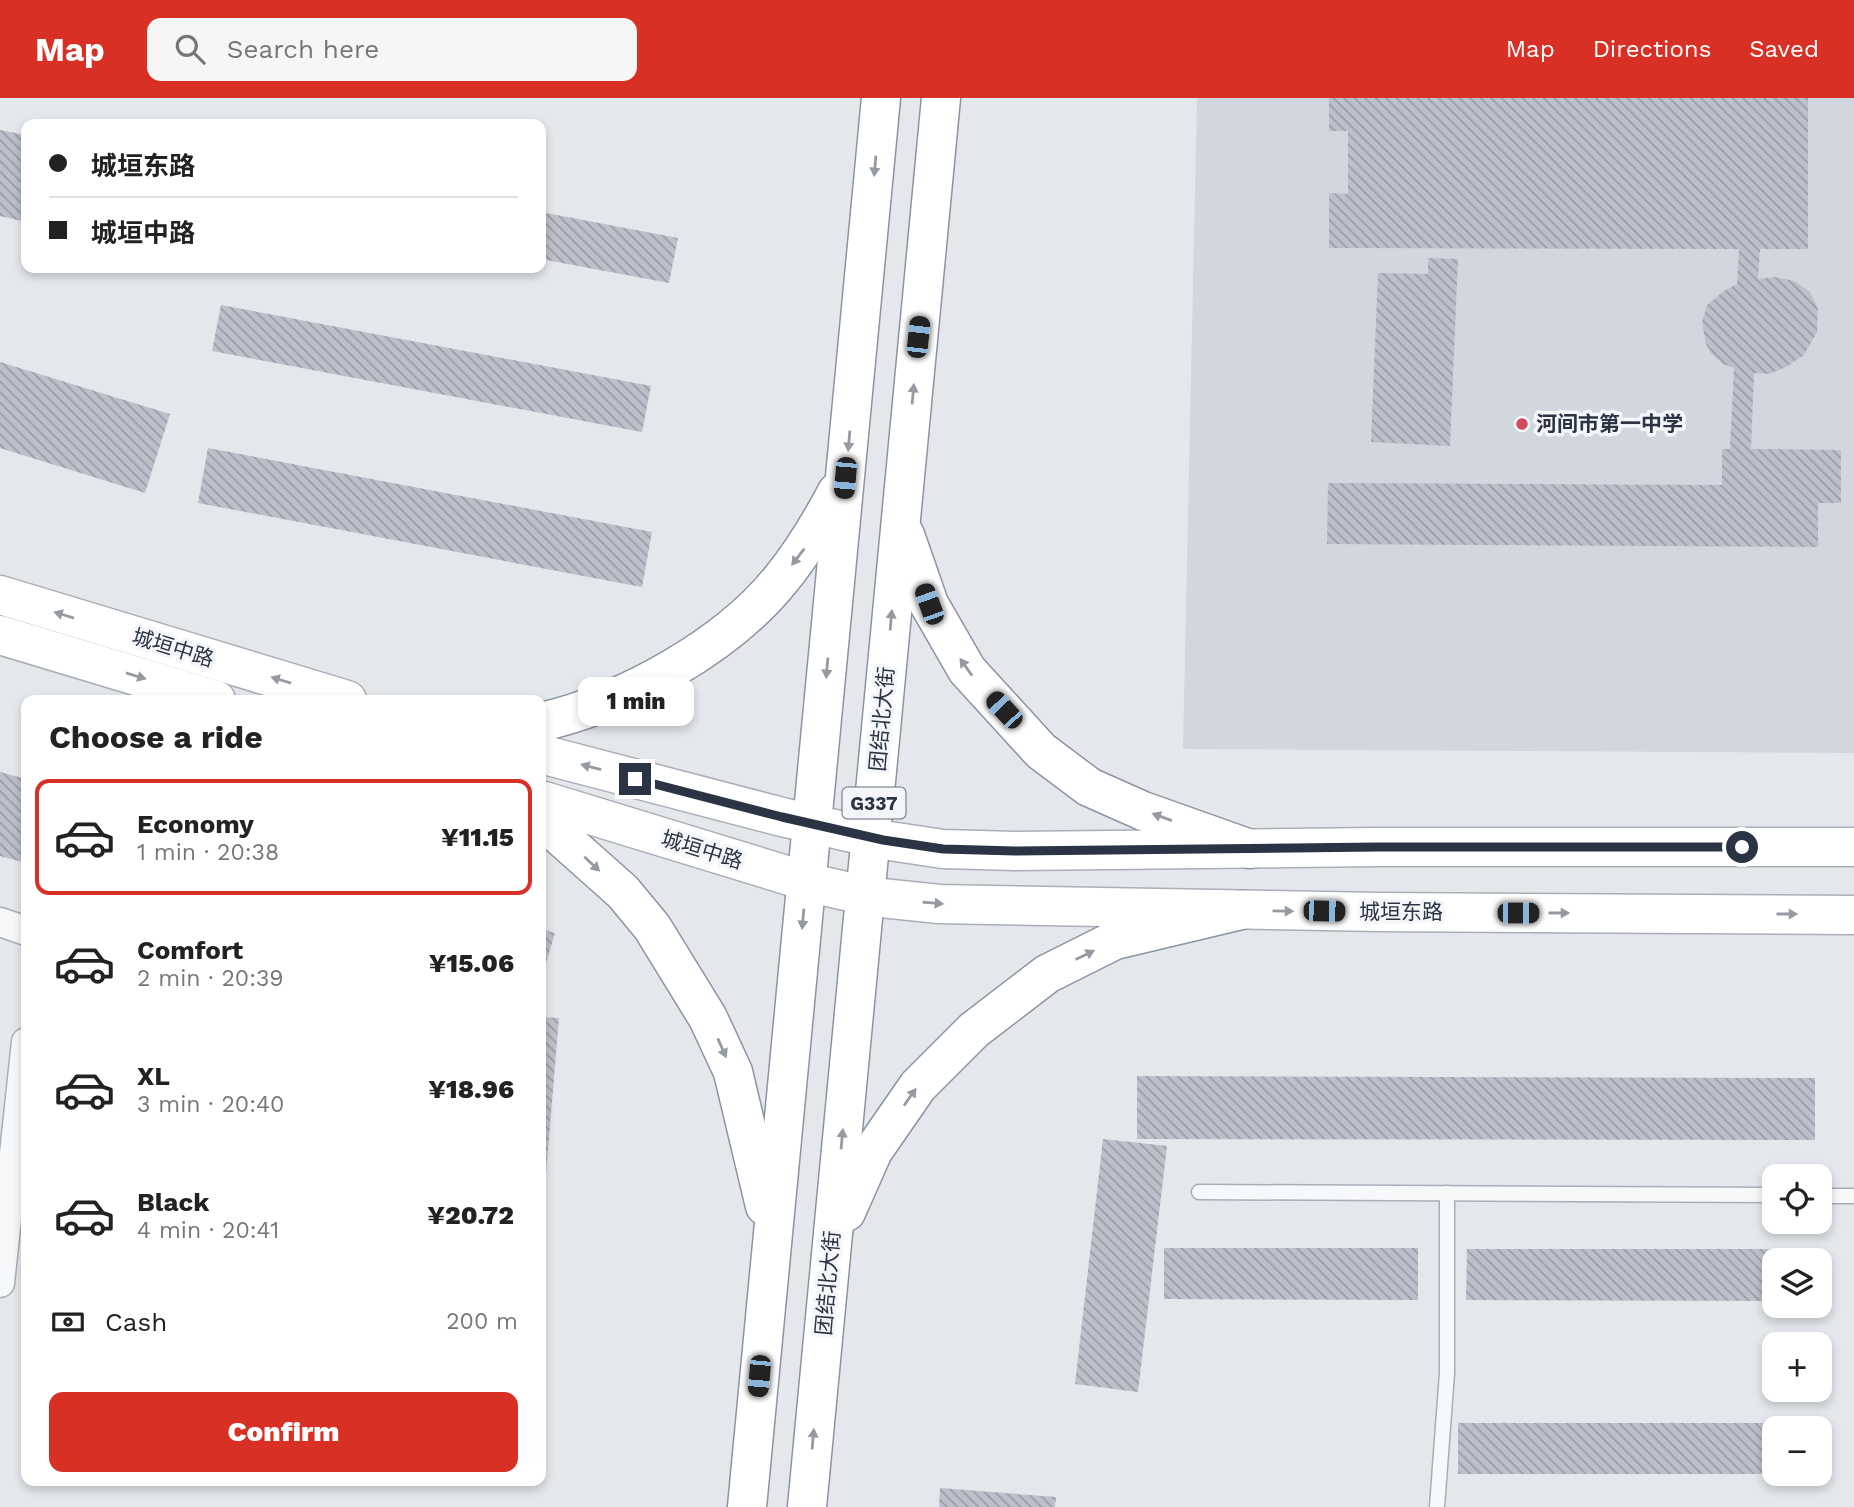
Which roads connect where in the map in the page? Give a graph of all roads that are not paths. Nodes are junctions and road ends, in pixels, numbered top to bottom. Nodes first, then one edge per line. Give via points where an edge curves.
1 (881, 98) edge
2 (941, 98) edge
3 (845, 478) junction
4 (901, 523) junction
5 (0, 595) edge
6 (0, 635) edge
7 (199, 695) edge
8 (330, 695) edge
9 (546, 720) edge
10 (546, 755) edge
11 (546, 802) edge
12 (546, 823) edge
13 (812, 824) junction
14 (871, 837) junction
15 (1854, 847) edge
16 (1250, 849) junction
17 (807, 881) junction
18 (865, 895) junction
19 (1241, 910) junction
20 (1854, 915) edge
21 (0, 922) edge
22 (21, 929) edge
23 (21, 1088) edge
24 (1199, 1192) dead end
25 (1447, 1194) junction
26 (1762, 1195) edge
27 (1832, 1196) edge
28 (1854, 1196) edge
29 (832, 1243) junction
30 (772, 1245) junction
31 (0, 1283) edge
32 (747, 1507) edge
33 (807, 1507) edge
34 (1437, 1507) edge

1 -> 3 main road, G337
4 -> 2 main road, 团结北大街 / G337
3 -> 9 main road via 814,536 781,580 727,633 619,698
3 -> 13 main road, G337
14 -> 4 main road, 团结北大街 / G337
16 -> 4 main road via 1089,787 1041,751 967,670 929,604
8 -> 5 main road, 城垣中路
6 -> 7 main road, 城垣中路
13 -> 10 main road
11 - 17 main road, 城垣中路
12 -> 30 main road via 623,892 652,928 708,1018 733,1072
13 - 14 main road
13 - 17 main road, G337
14 - 16 main road via 943,849
14 - 18 main road, 团结北大街 / G337
15 - 16 main road
17 - 18 main road, 城垣中路
17 -> 30 main road, G337
18 -> 19 main road, 城垣东路 via 939,904
29 -> 18 main road, 团结北大街 / G337
19 -> 20 main road, 城垣东路
29 -> 19 main road via 873,1151 918,1086 974,1030 1047,974 1115,940
21 - 22 street
23 - 31 street
24 - 25 lane
25 - 26 lane
25 - 34 lane via 1447,1373
27 - 28 lane
33 -> 29 main road, 团结北大街 / G337
30 - 32 main road, G337

